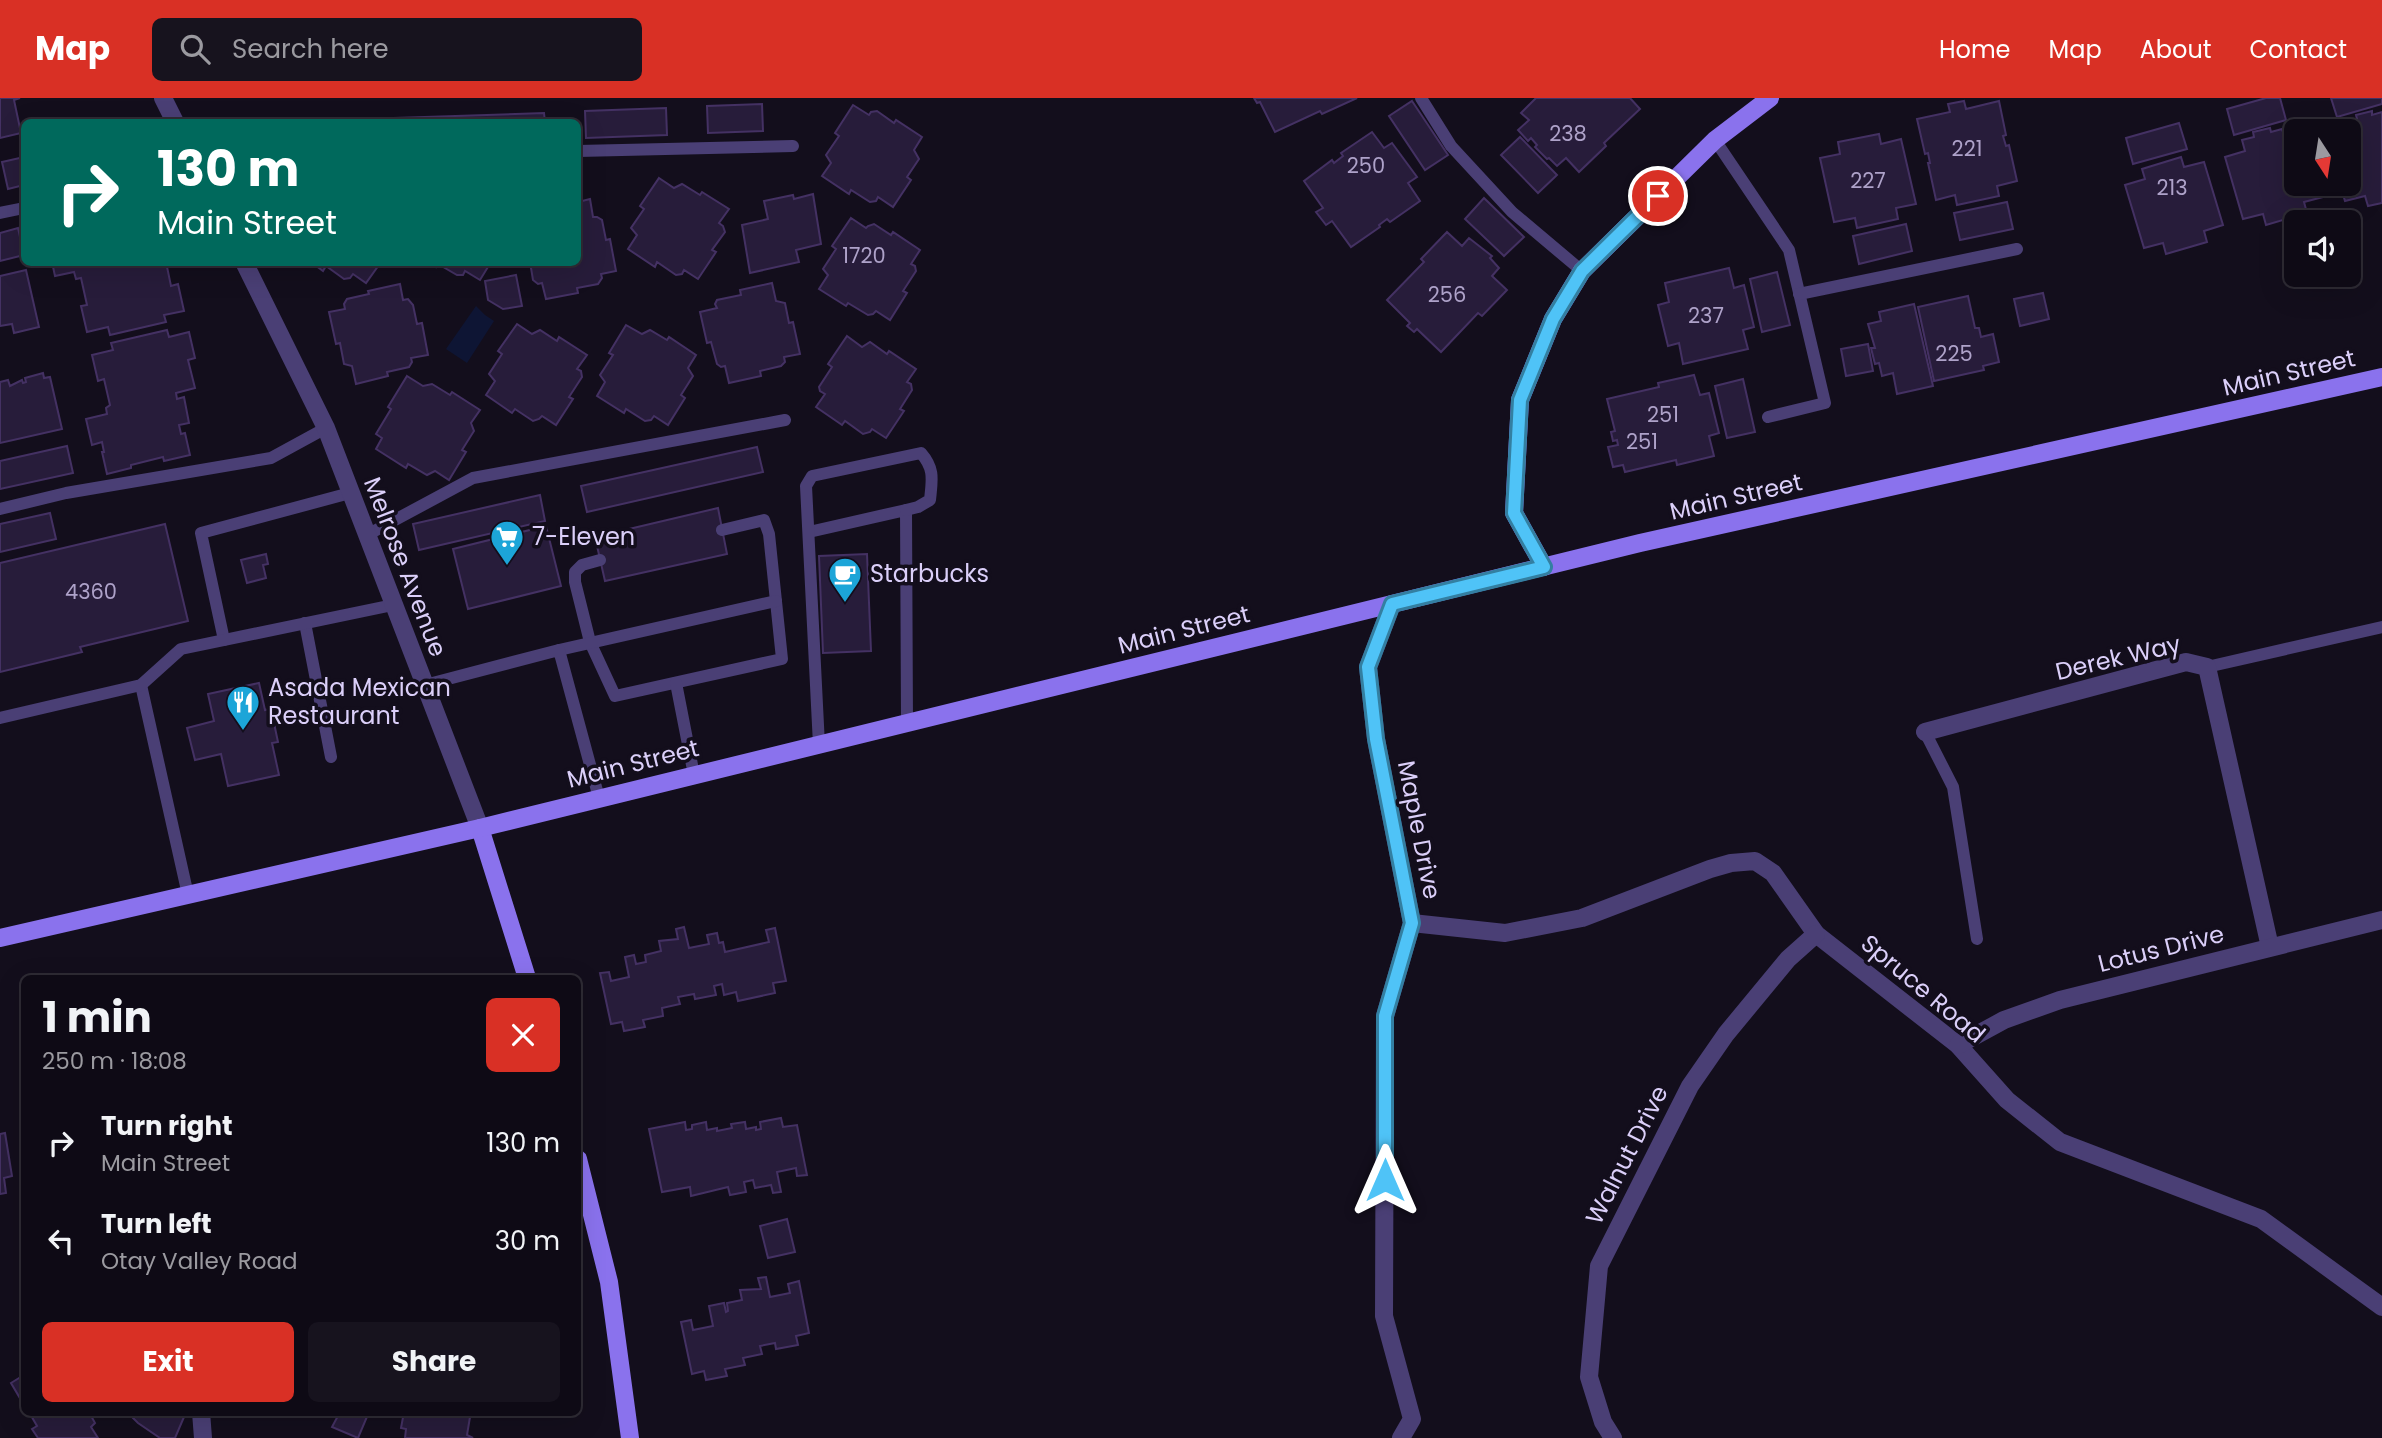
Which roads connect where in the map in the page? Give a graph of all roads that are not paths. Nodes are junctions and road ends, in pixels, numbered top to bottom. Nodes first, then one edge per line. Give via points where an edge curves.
1 (163, 98) edge
2 (1420, 98) edge
3 (1770, 98) edge
4 (174, 119) edge
5 (1716, 140) junction
6 (793, 146) dead end
7 (581, 151) edge
8 (21, 209) edge
9 (0, 213) edge
10 (2017, 249) dead end
11 (246, 266) edge
12 (1582, 271) junction
13 (1799, 294) junction
14 (2382, 377) edge
15 (1768, 417) dead end
16 (785, 420) dead end
17 (326, 428) junction
18 (350, 493) junction
19 (0, 509) edge
20 (906, 510) junction
21 (722, 530) dead end
22 (809, 531) junction
23 (367, 535) junction
24 (600, 560) dead end
25 (1544, 567) junction
26 (776, 601) junction
27 (1392, 604) junction
28 (393, 605) junction
29 (305, 623) junction
30 (2382, 627) edge
31 (224, 640) junction
32 (590, 642) junction
33 (559, 650) junction
34 (2207, 667) junction
35 (676, 683) junction
36 (141, 685) junction
37 (425, 685) junction
38 (0, 718) edge
39 (907, 723) junction
40 (1925, 732) joint
41 (819, 745) junction
42 (331, 757) dead end
43 (694, 775) junction
44 (599, 797) junction
45 (480, 828) junction
46 (188, 895) junction
47 (2382, 920) edge
48 (1412, 923) junction
49 (1816, 934) junction
50 (0, 939) edge
51 (1977, 939) dead end
52 (2270, 947) junction
53 (526, 975) edge
54 (1958, 1045) junction
55 (581, 1171) edge
56 (2382, 1307) edge
57 (201, 1416) edge
58 (204, 1438) edge
59 (630, 1438) edge
60 (1401, 1438) edge
61 (1613, 1438) edge

1 - 4 street
2 - 12 lane via 1451,146 1513,212
3 - 5 main road
5 - 12 main road
5 - 13 lane via 1789,250
6 - 7 lane
8 - 9 lane
10 - 13 lane
11 - 17 street, Melrose Avenue
12 - 25 main road via 1553,319 1520,400 1514,513
13 - 15 lane via 1825,403
14 - 25 main road, Main Street
16 - 23 lane via 473,478
17 - 18 street, Melrose Avenue
17 - 19 lane via 271,458 76,491
18 - 23 street, Melrose Avenue
18 - 31 lane via 201,533
20 - 22 lane
20 - 22 lane via 930,500 930,463 921,453 813,476 806,486
20 - 39 lane
21 - 26 lane via 764,520
22 - 41 lane
23 - 28 street, Melrose Avenue
24 - 32 lane via 575,572
25 - 27 main road, Main Street
26 - 32 lane
26 - 35 lane via 782,659
27 - 39 main road, Main Street
27 - 48 street, Maple Drive via 1368,667 1376,739
28 - 29 lane
28 - 37 street, Melrose Avenue
29 - 31 lane
29 - 42 lane
30 - 34 lane
31 - 36 lane via 181,649
32 - 33 lane
32 - 35 lane via 615,696
33 - 37 lane
33 - 44 lane
34 - 40 street, Derek Way via 2186,662
34 - 52 street, Derek Way
35 - 43 lane
36 - 38 lane
36 - 46 lane
37 - 45 street, Melrose Avenue
39 - 41 main road, Main Street
40 - 51 lane via 1953,787
41 - 43 main road, Main Street
43 - 44 main road, Main Street
44 - 45 main road, Main Street
45 - 46 main road, Main Street
45 - 53 main road, Melrose Avenue
46 - 50 main road, Main Street
47 - 52 street, Lotus Drive
48 - 49 street, Spruce Road via 1505,933 1582,918 1710,869 1755,861 1773,873
48 - 60 street, Maple Drive via 1385,1016 1384,1316 1412,1419
49 - 54 street, Spruce Road
49 - 61 street, Walnut Drive via 1788,959 1690,1086 1599,1266 1590,1377 1602,1422
52 - 54 street, Lotus Drive via 2060,1000 2004,1020
54 - 56 street, Spruce Road via 2007,1100 2060,1142 2261,1219
55 - 59 main road via 609,1282
57 - 58 street

